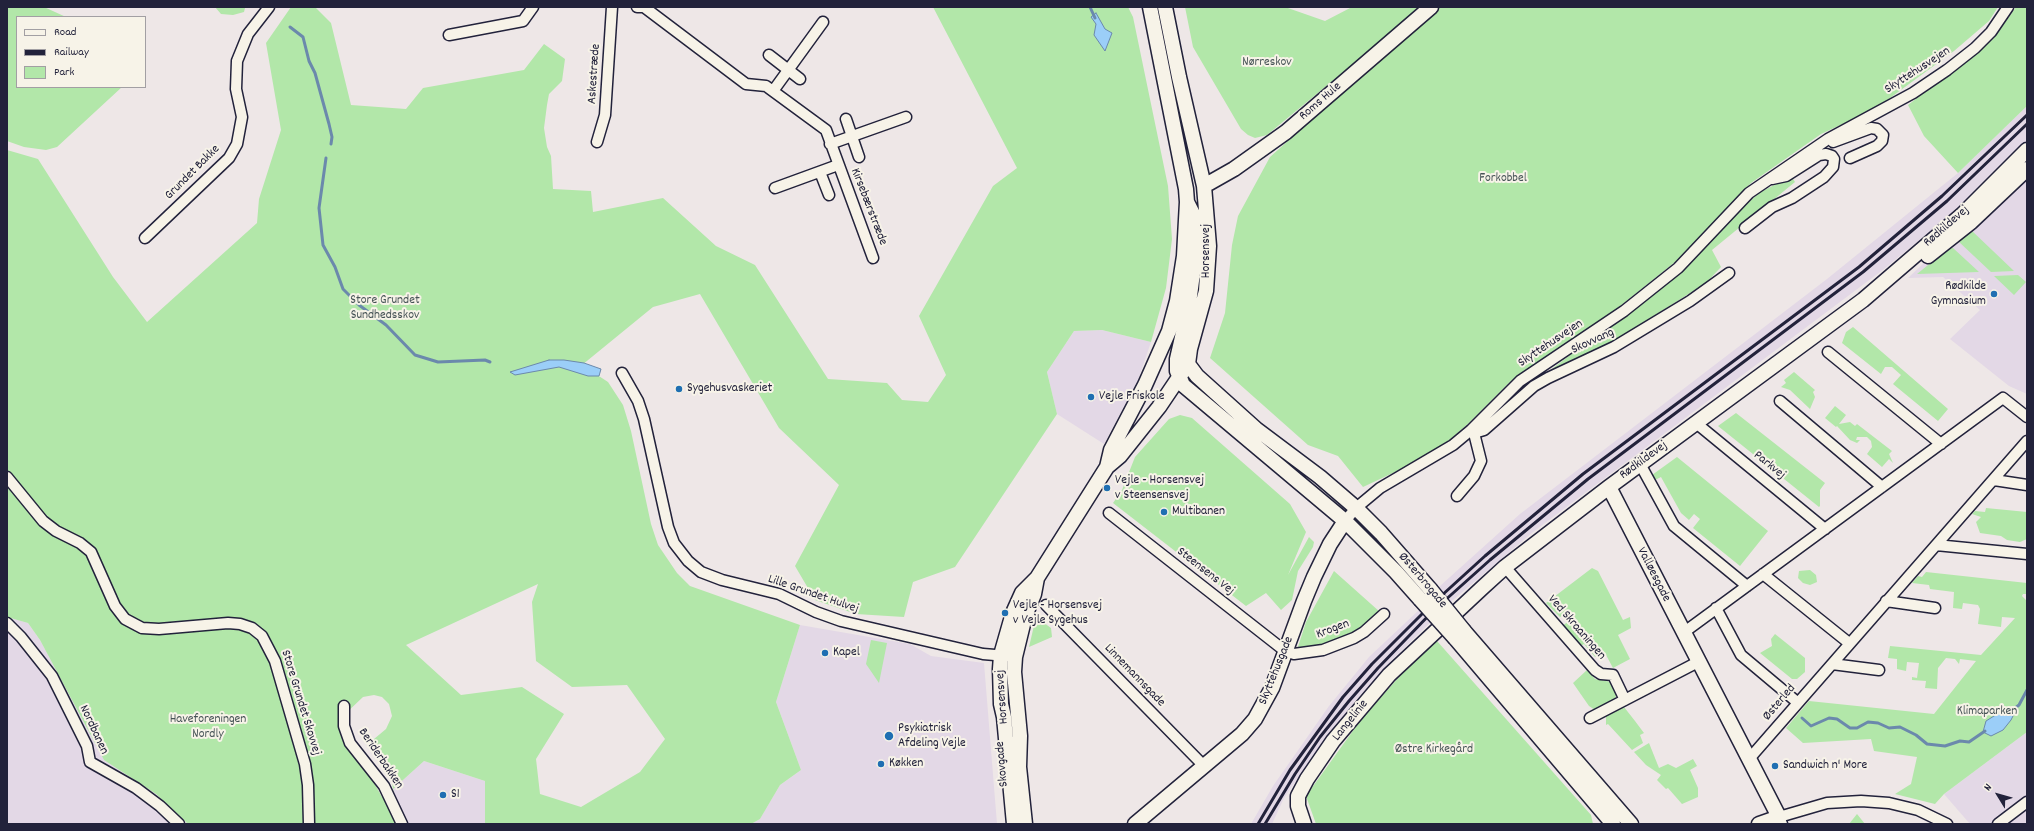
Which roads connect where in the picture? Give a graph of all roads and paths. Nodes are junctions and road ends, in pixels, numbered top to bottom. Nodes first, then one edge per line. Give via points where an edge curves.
1 (269, 7) edge
2 (533, 7) edge
3 (612, 7) edge
4 (637, 7) edge
5 (1150, 7) edge
6 (1165, 7) edge
7 (1430, 7) edge
8 (2008, 7) edge
9 (656, 10) edge
10 (824, 22) dead end
11 (450, 35) dead end
12 (769, 55) dead end
13 (788, 70) junction
14 (800, 80) dead end
15 (773, 91) junction
16 (906, 116) dead end
17 (846, 119) dead end
18 (852, 136) junction
19 (1828, 139) junction
20 (597, 142) dead end
21 (830, 144) junction
22 (2027, 150) edge
23 (859, 157) dead end
24 (1850, 158) dead end
25 (838, 165) junction
26 (2027, 169) edge
27 (820, 172) junction
28 (1766, 180) junction
29 (1204, 186) junction
30 (775, 188) dead end
31 (829, 196) dead end
32 (1187, 202) junction
33 (1745, 228) dead end
34 (146, 238) dead end
35 (873, 258) dead end
36 (1729, 273) dead end
37 (1863, 300) junction
38 (1828, 352) dead end
39 (1188, 364) junction
40 (622, 373) dead end
41 (1180, 378) junction
42 (1780, 401) dead end
43 (2027, 417) edge
44 (1696, 423) junction
45 (1472, 432) junction
46 (2027, 441) edge
47 (1941, 444) junction
48 (1640, 464) junction
49 (1107, 467) junction
50 (7, 478) edge
51 (1994, 480) junction
52 (2027, 484) edge
53 (1609, 487) junction
54 (1882, 487) junction
55 (1457, 496) dead end
56 (1356, 508) junction
57 (1109, 513) dead end
58 (1345, 521) junction
59 (1825, 529) junction
60 (1936, 546) junction
61 (2027, 554) edge
62 (1505, 567) junction
63 (1763, 574) junction
64 (1747, 586) junction
65 (1886, 601) junction
66 (1046, 605) dead end
67 (1716, 608) junction
68 (1935, 608) dead end
69 (1384, 614) dead end
70 (7, 623) edge
71 (1434, 633) joint
72 (1683, 633) junction
73 (1460, 634) junction
74 (1849, 644) junction
75 (1285, 651) junction
76 (1008, 656) junction
77 (1698, 662) junction
78 (1832, 664) junction
79 (1879, 670) dead end
80 (1625, 700) junction
81 (1797, 702) junction
82 (1000, 704) junction
83 (344, 706) dead end
84 (1590, 718) dead end
85 (1749, 759) junction
86 (1203, 765) junction
87 (2027, 802) edge
88 (1780, 820) edge
89 (179, 824) edge
90 (309, 824) edge
91 (402, 824) edge
92 (1007, 824) edge
93 (1014, 824) edge
94 (1025, 824) edge
95 (1135, 824) edge
96 (1304, 824) edge
97 (1614, 824) edge
98 (1631, 824) edge
99 (1759, 824) edge
100 (1947, 824) edge
101 (1998, 824) edge

1 - 34 street, Grundet Bakke via 248,34 237,61 236,89 242,118 237,144 229,158
2 - 11 street via 523,21
3 - 20 street, Askestræde via 605,115
4 - 9 street, Kirsebærstræde
5 - 32 main road, Horsensvej
6 - 29 main road, Horsensvej via 1178,77
7 - 29 main road, Roms Hule via 1286,132 1234,170
8 - 19 street, Skyttehusvejen via 1991,32 1947,70 1913,93
9 - 15 street, Kirsebærstræde via 746,84 766,86
10 - 13 street
12 - 13 street
13 - 14 street
13 - 15 street
15 - 21 street, Kirsebærstræde via 826,130
16 - 18 street
17 - 18 street
18 - 21 street
18 - 23 street
19 - 24 street, Skyttehusvejen via 1833,142 1871,128 1877,129 1883,135 1877,146
19 - 28 street, Skyttehusvejen
21 - 25 street, Kirsebærstræde
22 - 37 main road, Rødkildevej via 1963,214
25 - 27 street
25 - 35 street, Kirsebærstræde
26 - 37 main road, Rødkildevej via 1949,240 1896,282
27 - 30 street
27 - 31 street
28 - 33 street, Skyttehusvejen via 1786,176 1819,155 1826,154 1834,159 1833,167 1824,177 1792,198 1772,207
28 - 45 street, Skyttehusvejen via 1749,193 1678,268 1624,311 1520,381
29 - 39 main road, Horsensvej via 1209,246 1208,270 1206,291
32 - 41 main road via 1196,220 1196,250 1188,312 1177,359
32 - 49 main road, Horsensvej via 1178,301 1169,331 1145,385 1110,450
36 - 45 street, Skovvang via 1690,301 1614,347 1534,386 1484,430
37 - 44 main road, Rødkildevej
38 - 47 street
39 - 41 main road, Horsensvej
39 - 56 main road, Østerbrogade via 1197,376 1256,429 1320,477
40 - 76 street, Lille Grundet Hulvej via 638,401 644,419 674,543 700,572 779,594 841,621 983,654
41 - 49 main road, Horsensvej via 1131,443
41 - 58 main road, Østerbrogade via 1188,390
42 - 54 street
43 - 47 street via 2003,398
44 - 48 main road, Rødkildevej
44 - 59 street, Parkvej
45 - 55 street via 1481,461 1474,476
45 - 56 street, Skyttehusvejen via 1380,488
46 - 51 street, Østerled
47 - 54 street
48 - 53 main road, Rødkildevej
48 - 64 street via 1674,526
49 - 76 main road, Horsensvej via 1037,578 1022,593 1013,614
50 - 90 street, Store Grundet Skovvej via 42,521 80,542 91,552 115,606 125,619 142,628 159,630 240,624 252,628 262,636 275,661 305,764
51 - 52 street
51 - 60 street, Østerled
53 - 62 main road, Rødkildevej
53 - 72 main road, Valløesgade
54 - 59 street
56 - 58 street, Skyttehusvejen
56 - 73 main road, Østerbrogade, bridge via 1430,589
57 - 75 street, Steensens Vej
58 - 73 main road, Østerbrogade, bridge via 1420,600
58 - 75 main road, Skyttehusgade via 1314,577
59 - 63 street
60 - 61 street
60 - 65 street, Østerled
62 - 71 main road, Rødkildevej
62 - 80 street, Ved Skraaningen via 1595,670 1601,674 1613,675
63 - 64 street
63 - 74 street
64 - 67 street
65 - 68 street
65 - 74 street, Østerled
66 - 86 street, Linnemannsgade
67 - 72 street
67 - 81 street via 1741,655
69 - 75 street, Krogen via 1364,632 1323,650 1294,654
70 - 89 street, Nordbanen via 52,676 87,746 90,762 136,788
71 - 96 main road, Langelinie via 1354,714 1307,779 1297,802
72 - 77 main road, Valløesgade
73 - 97 main road, Østerbrogade
73 - 98 main road, Østerbrogade
74 - 78 street, Østerled
75 - 86 main road, Skyttehusgade via 1272,688 1255,719 1242,734
76 - 82 main road, Horsensvej via 1000,670
76 - 94 main road, Horsensvej via 1014,672
77 - 80 street
77 - 85 main road, Valløesgade
78 - 79 street
78 - 81 street, Østerled
80 - 84 street
81 - 85 street, Østerled
82 - 92 main road, Skovgade
82 - 93 main road, Horsensvej via 1004,718
83 - 91 street, Beriderbakken via 344,726 350,743 384,786
85 - 88 main road, Valløesgade
86 - 95 main road, Skyttehusgade
87 - 101 street
88 - 99 main road
88 - 100 street via 1827,803 1861,801 1888,803 1918,810

